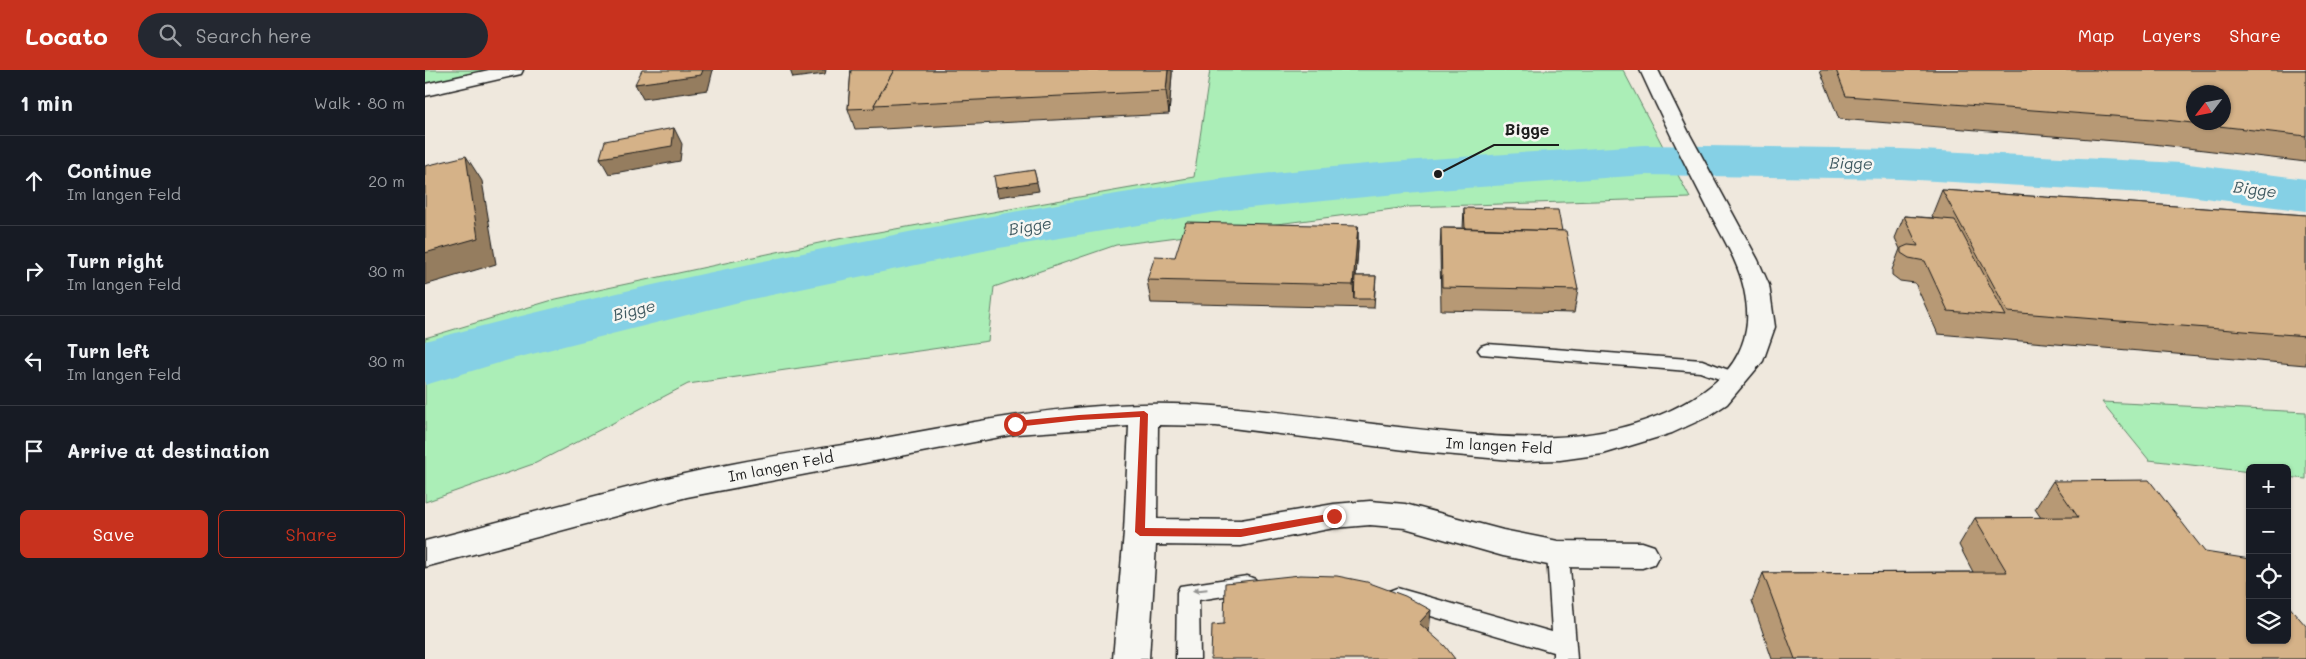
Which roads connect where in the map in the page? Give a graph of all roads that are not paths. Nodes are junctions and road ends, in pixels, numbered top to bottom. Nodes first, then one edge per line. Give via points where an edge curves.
1 (514, 70) edge
2 (1649, 70) edge
3 (425, 90) edge
4 (1487, 350) dead end
5 (1736, 378) junction
6 (1144, 414) junction
7 (1140, 532) junction
8 (425, 554) edge
9 (1558, 554) junction
10 (1642, 555) dead end
11 (1272, 583) edge
12 (1383, 594) edge
13 (1565, 652) edge
14 (1131, 659) edge
15 (1188, 659) edge

1 - 3 street
2 - 5 street, Im langen Feld via 1756,285 1762,327 1749,361
4 - 5 lane via 1702,366
5 - 6 street, Im langen Feld via 1717,397 1697,410 1662,426 1603,443 1560,448 1482,448 1216,416
6 - 7 street
6 - 8 street, Im langen Feld via 1015,424 687,485
7 - 9 street via 1241,533 1334,516 1370,513 1405,516 1503,543
7 - 14 street
9 - 10 street
9 - 13 lane
11 -> 15 lane via 1187,592
12 - 13 lane

